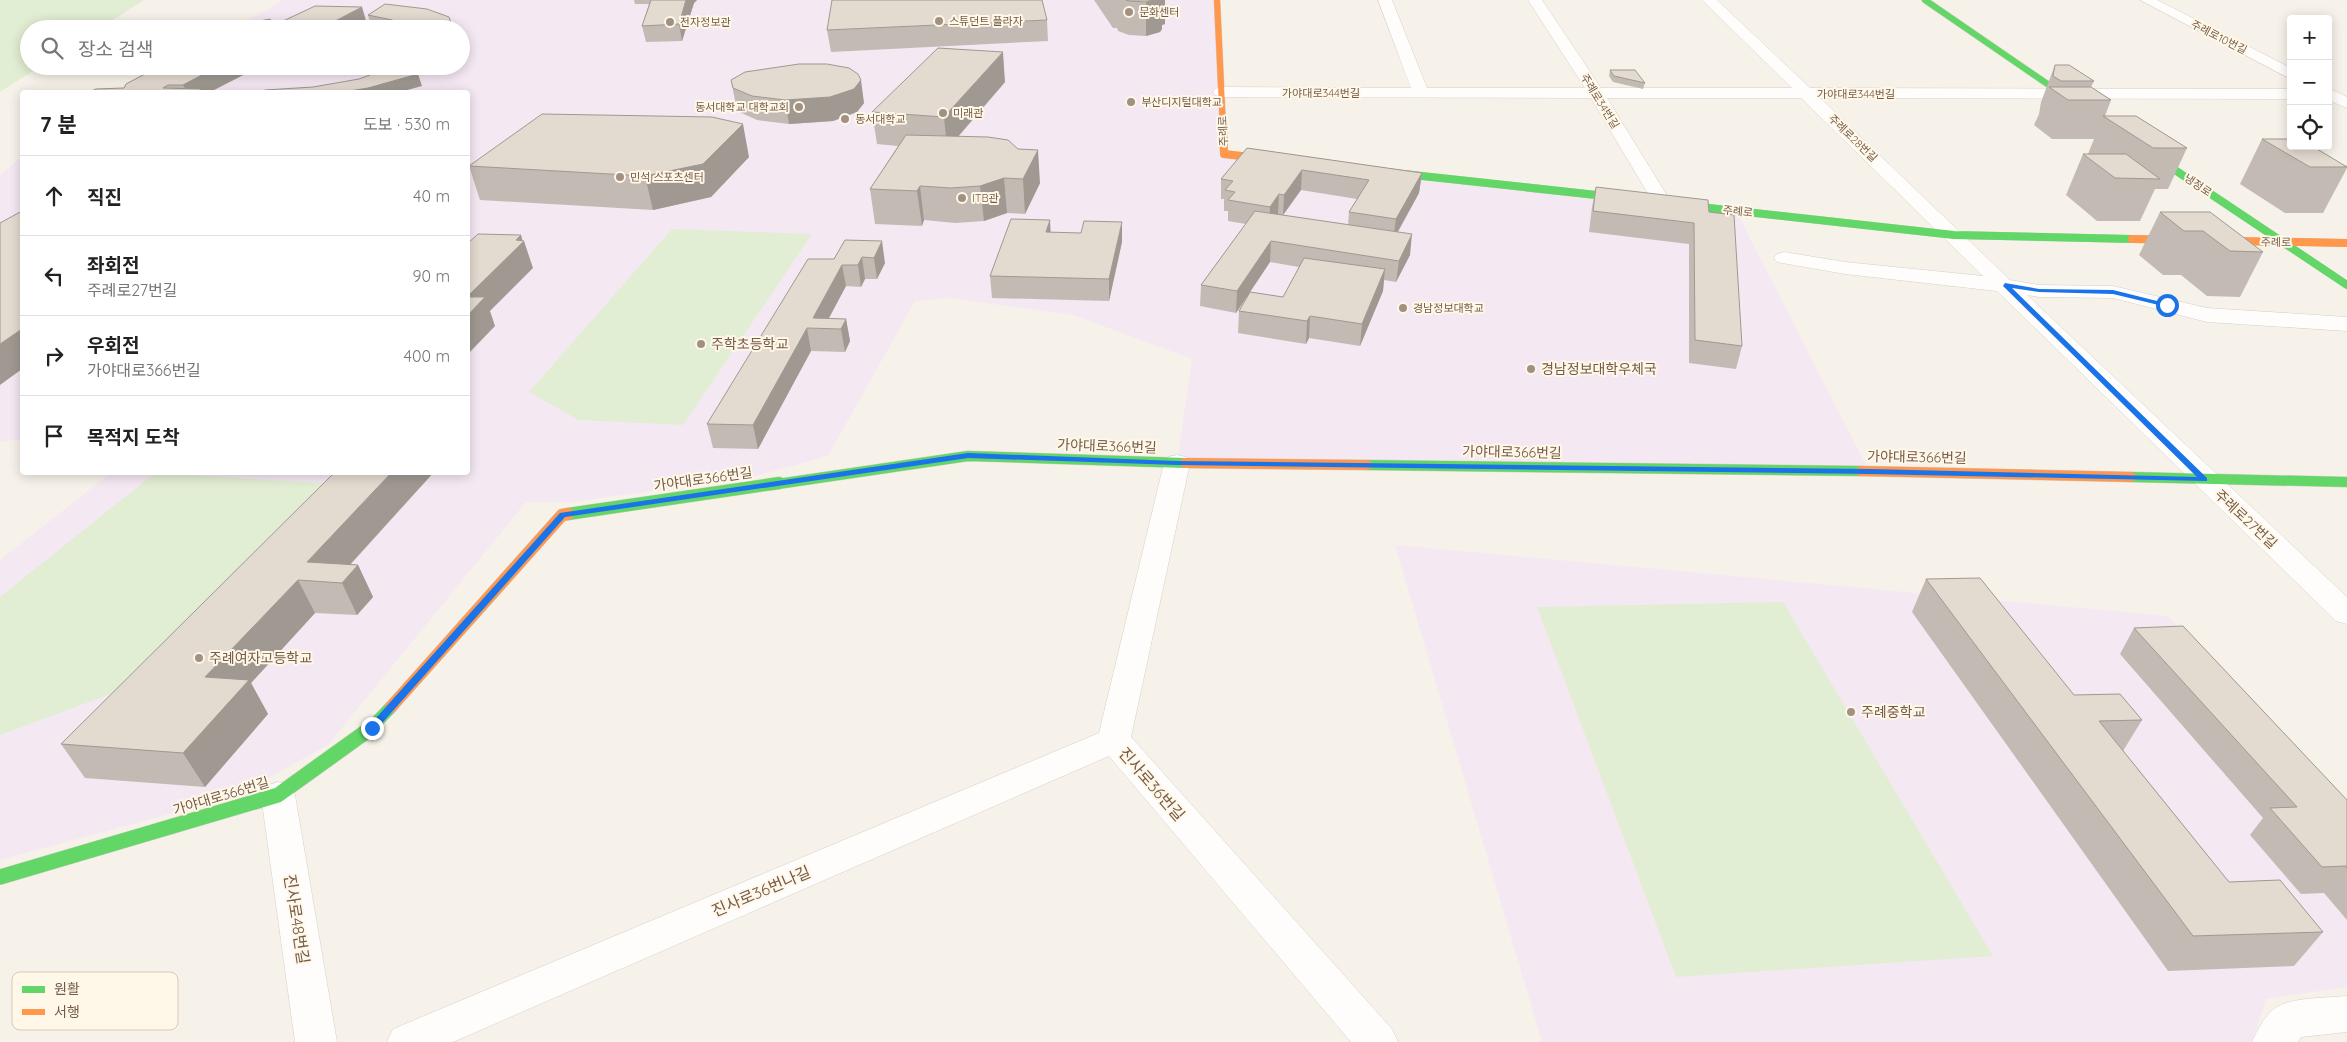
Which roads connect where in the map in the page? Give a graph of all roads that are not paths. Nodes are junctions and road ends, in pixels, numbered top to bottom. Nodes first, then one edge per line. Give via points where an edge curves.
1 (1217, 0) edge
2 (1385, 0) edge
3 (1535, 0) edge
4 (1709, 0) edge
5 (1925, 0) edge
6 (2147, 0) edge
7 (2287, 72) edge
8 (1221, 92) junction
9 (1422, 93) junction
10 (1596, 93) junction
11 (1806, 94) junction
12 (2062, 94) junction
13 (2287, 94) edge
14 (2332, 94) edge
15 (2347, 94) edge
16 (2332, 96) edge
17 (2347, 103) edge
18 (2087, 110) edge
19 (2136, 144) edge
20 (1293, 162) edge
21 (1371, 170) edge
22 (1662, 202) junction
23 (1954, 234) junction
24 (2285, 243) junction
25 (2347, 243) edge
26 (1784, 258) dead end
27 (2005, 285) junction
28 (2347, 285) edge
29 (2347, 324) edge
30 (1177, 463) junction
31 (2204, 480) junction
32 (2347, 482) edge
33 (2347, 614) edge
34 (1114, 740) junction
35 (278, 795) junction
36 (0, 877) edge
37 (2347, 1014) edge
38 (316, 1042) edge
39 (408, 1042) edge
40 (1377, 1042) edge
41 (2272, 1042) edge

1 - 8 street, 주례로
2 - 9 street
3 - 10 street, 주례로34번길
4 - 11 street, 주례로28번길
5 - 12 street
6 - 7 street, 주례로10번길
8 - 9 street, 가야대로344번길
8 - 20 street, 주례로 via 1224,154
9 - 10 street, 가야대로344번길
10 - 11 street, 가야대로344번길
10 - 22 street, 주례로34번길
11 - 12 street, 가야대로344번길
11 - 23 street, 주례로28번길
12 - 13 street, 가야대로344번길
12 - 18 street
14 - 15 street
16 - 17 street
19 - 24 street, 냉정로
21 - 22 street, 주례로
22 - 23 street, 주례로
23 - 24 street, 주례로
23 - 27 street, 주례로27번길
24 - 25 street, 주례로
24 - 28 street, 냉정로
26 - 27 street via 1845,268
27 - 29 street via 2039,290 2125,293 2216,316
27 - 31 street, 주례로27번길
30 - 31 street, 가야대로366번길 via 1870,471
30 - 34 street, 진사로36번길
30 - 35 street, 가야대로366번길 via 968,456 562,515 372,728
31 - 32 street, 가야대로366번길
31 - 33 street, 주례로27번길
34 - 39 street, 진사로36번나길
34 - 40 street, 진사로36번길
35 - 36 street, 가야대로366번길
35 - 38 street, 진사로48번길
37 - 41 street via 2290,1020

